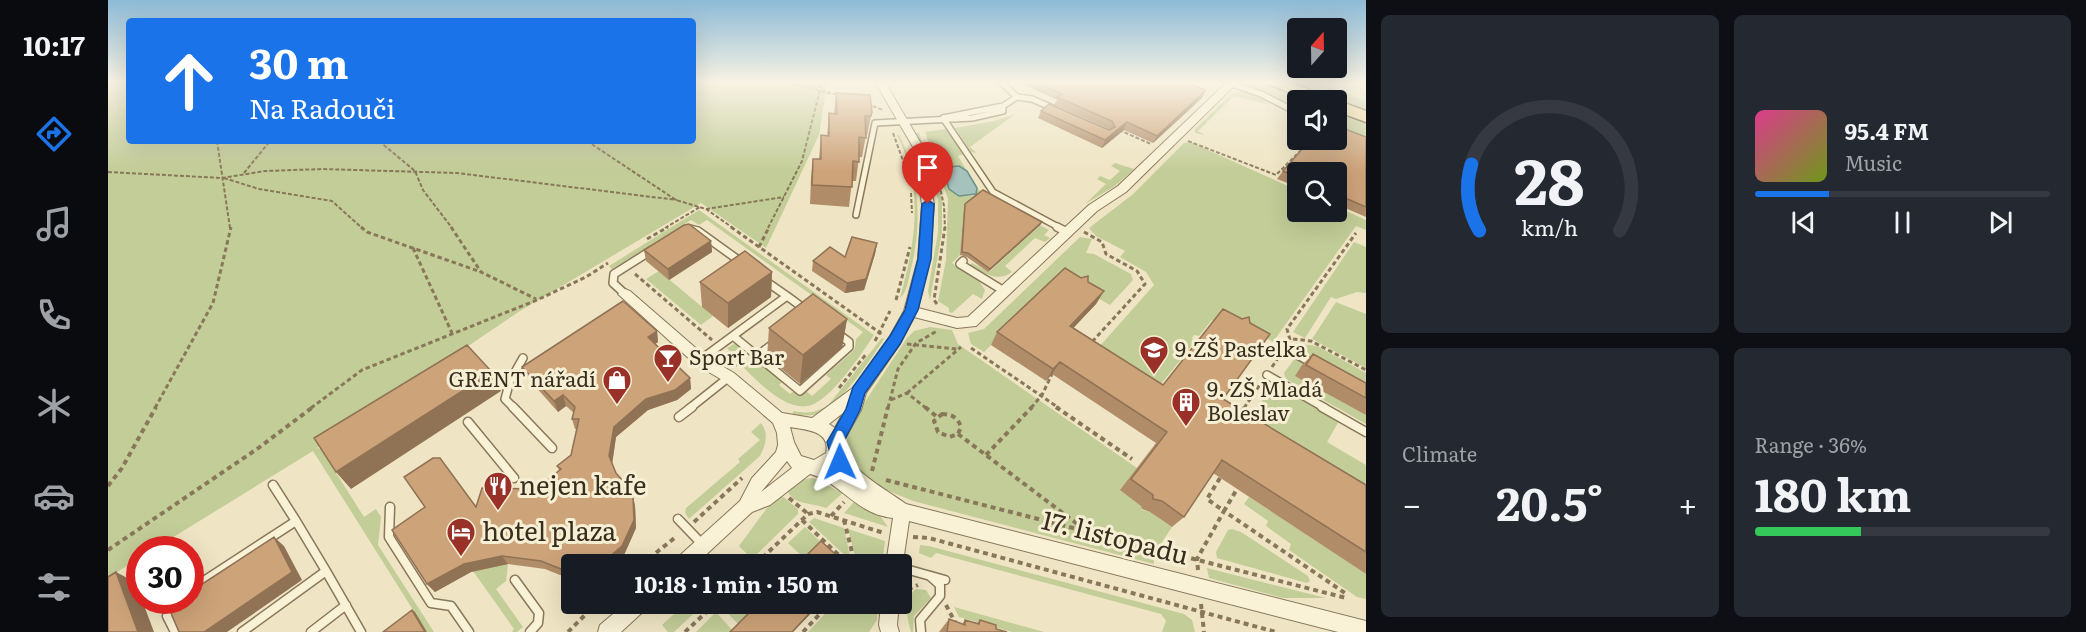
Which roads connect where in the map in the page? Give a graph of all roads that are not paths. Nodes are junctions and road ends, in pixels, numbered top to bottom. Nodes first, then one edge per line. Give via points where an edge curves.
1 (896, 111) edge
2 (1001, 111) edge
3 (1061, 111) edge
4 (1200, 111) edge
5 (1064, 113) edge
6 (943, 118) junction
7 (901, 121) junction
8 (856, 215) dead end
9 (683, 231) edge
10 (1072, 234) junction
11 (655, 248) edge
12 (963, 261) dead end
13 (744, 264) edge
14 (761, 277) edge
15 (1004, 291) junction
16 (626, 294) joint
17 (787, 296) junction
18 (911, 310) junction
19 (803, 321) edge
20 (829, 327) edge
21 (785, 335) edge
22 (733, 336) junction
23 (1285, 348) road end
24 (758, 356) junction
25 (523, 358) dead end
26 (700, 360) junction
27 (1325, 371) edge
28 (1267, 375) road end
29 (729, 377) junction
30 (859, 391) junction
31 (678, 417) dead end
32 (778, 418) junction
33 (468, 422) dead end
34 (810, 425) junction
35 (1366, 432) edge
36 (787, 442) junction
37 (835, 446) junction
38 (552, 448) dead end
39 (812, 467) junction
40 (514, 478) dead end
41 (273, 485) dead end
42 (747, 506) junction
43 (390, 507) dead end
44 (902, 511) junction
45 (678, 519) dead end
46 (296, 521) junction
47 (704, 545) junction
48 (694, 554) edge
49 (896, 554) edge
50 (326, 571) junction
51 (912, 571) edge
52 (930, 576) junction
53 (515, 580) dead end
54 (945, 580) dead end
55 (204, 581) edge
56 (346, 606) junction
57 (168, 614) edge
58 (627, 614) edge
59 (888, 614) edge
60 (886, 630) edge
61 (1366, 630) edge
62 (174, 632) edge
63 (242, 632) edge
64 (311, 632) edge
65 (361, 632) edge
66 (469, 632) edge
67 (530, 632) edge
68 (607, 632) edge
69 (921, 632) edge

1 - 7 street
2 - 6 lane via 956,120
3 - 5 lane
4 - 10 street via 1122,189 1093,208
6 - 7 lane
6 - 10 lane via 993,192
7 - 8 lane via 875,123
7 - 18 street via 901,133 921,165 927,187 929,224
9 - 13 lane via 698,231
10 - 15 street
11 - 16 lane via 614,274 613,283
12 - 15 lane via 960,264
14 - 17 lane
15 - 18 street via 967,324
16 - 26 street
17 - 19 lane via 812,314
17 - 22 lane
18 - 30 street
20 - 24 lane via 849,342 849,347 800,391
21 - 24 lane
22 - 24 lane
22 - 26 lane
23 - 27 lane
25 - 38 lane via 505,399
26 - 29 street
28 - 35 lane
29 - 31 lane
29 - 32 street
30 - 34 street
30 - 37 street
32 - 34 street
32 - 36 street
33 - 40 lane
34 - 36 street via 794,430
34 - 37 street via 827,431
36 - 39 street via 795,461
36 - 42 street via 778,462 748,496
37 - 39 street via 830,460
37 - 44 street via 845,466
39 - 42 street via 794,474 761,503
39 - 44 street, 17. listopadu via 883,511
41 - 46 lane
42 - 47 street
43 - 66 lane via 389,537 431,603 451,606
44 - 49 street
44 - 61 street, 17. listopadu
45 - 47 lane
46 - 50 lane
46 - 55 lane
47 - 48 street
50 - 56 lane
50 - 63 lane
51 - 52 lane
52 - 54 lane
52 - 69 lane via 940,585 940,596 920,620
53 - 67 lane via 539,613 538,623
56 - 64 lane
56 - 65 lane
57 - 62 lane
58 - 68 street
59 - 60 street

